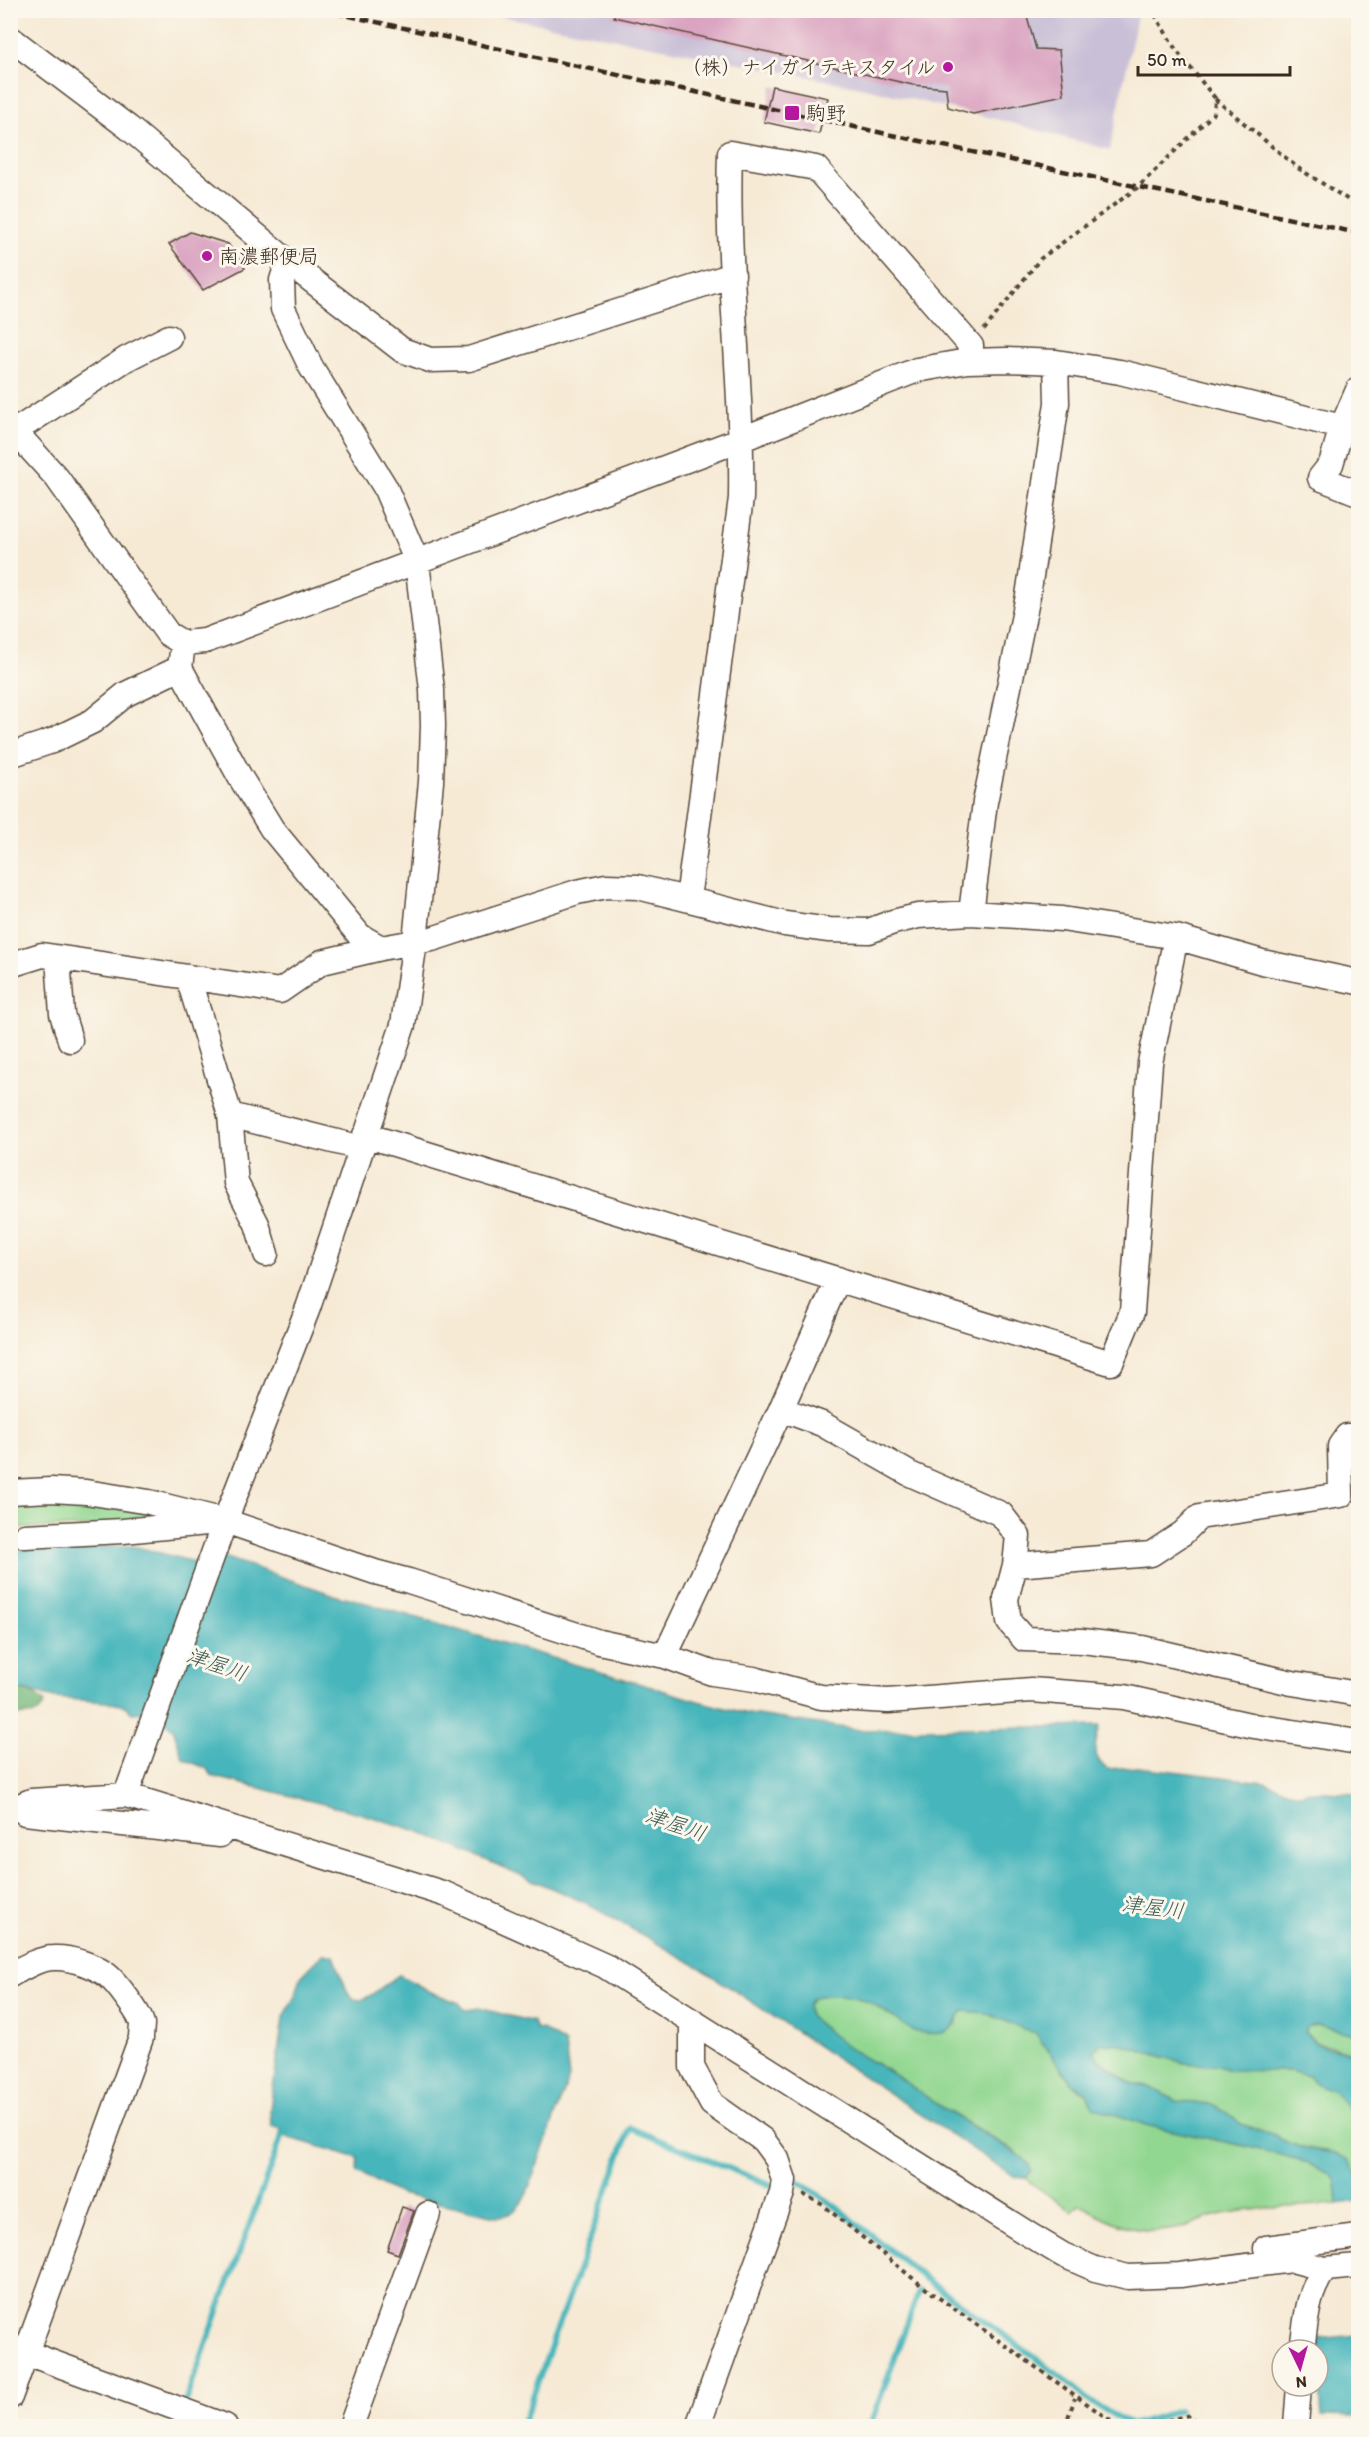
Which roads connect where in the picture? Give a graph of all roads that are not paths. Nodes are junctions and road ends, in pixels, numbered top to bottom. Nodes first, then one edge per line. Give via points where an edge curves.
1 (10, 38) edge
2 (288, 262) junction
3 (733, 275) junction
4 (169, 337) dead end
5 (969, 354) junction
6 (1056, 362) junction
7 (1359, 390) edge
8 (13, 428) edge
9 (1350, 429) edge
10 (742, 440) junction
11 (1359, 493) edge
12 (417, 562) junction
13 (183, 643) junction
14 (180, 668) junction
15 (10, 755) edge
16 (688, 899) junction
17 (971, 913) junction
18 (1176, 937) junction
19 (415, 941) junction
20 (381, 948) junction
21 (58, 958) junction
22 (10, 965) edge
23 (188, 977) junction
24 (1359, 982) edge
25 (70, 1040) dead end
26 (230, 1115) junction
27 (363, 1142) junction
28 (266, 1254) dead end
29 (838, 1279) junction
30 (781, 1410) junction
31 (1359, 1436) edge
32 (10, 1492) edge
33 (225, 1521) junction
34 (25, 1536) dead end
35 (1015, 1565) junction
36 (665, 1656) junction
37 (1359, 1694) edge
38 (1359, 1742) edge
39 (130, 1786) junction
40 (10, 1811) edge
41 (351, 1865) junction
42 (10, 1975) edge
43 (692, 2021) junction
44 (428, 2214) dead end
45 (1359, 2236) edge
46 (1356, 2265) edge
47 (1325, 2269) junction
48 (1180, 2275) junction
49 (1304, 2338) edge
50 (18, 2350) edge
51 (10, 2397) edge
52 (1298, 2398) edge
53 (225, 2427) edge
54 (351, 2427) edge
55 (698, 2427) edge
56 (1296, 2427) edge

1 - 2 street via 129,128
2 - 3 street via 402,350 430,360 469,359
2 - 12 street via 282,280 283,309 310,367 385,487
3 - 5 street via 730,153 816,168
3 - 10 street
4 - 8 street
5 - 6 street
5 - 10 street via 917,370
6 - 9 street via 1120,372
6 - 17 street via 1057,404 1028,596 985,802
7 - 9 street
8 - 13 street via 57,478 168,634
9 - 11 street via 1320,478
10 - 12 street
10 - 16 street via 741,498
12 - 13 street via 205,640
12 - 19 street via 433,726
13 - 14 street
14 - 15 street via 126,694 93,721
14 - 20 street via 273,829 360,936
16 - 17 street via 785,924 829,930 869,931 918,916
16 - 19 street via 638,887 606,886
17 - 18 street via 1062,919
18 - 24 street via 1262,962
18 - 29 street via 1150,1063 1132,1312 1111,1363
19 - 20 street
19 - 27 street via 403,1025
20 - 23 street via 322,962 280,991
21 - 22 street via 42,956
21 - 23 street
21 - 25 street via 62,1014
23 - 26 street
26 - 27 street
26 - 28 street via 236,1183 257,1224
27 - 29 street
27 - 33 street via 308,1308
29 - 30 street
30 - 35 street via 822,1425 910,1474 1001,1514 1018,1536
30 - 36 street
31 - 35 street via 1347,1436 1340,1446 1341,1495 1199,1517 1151,1554
32 - 33 street via 86,1492 149,1502
33 - 34 street
33 - 36 street via 599,1642
33 - 39 street
35 - 37 street via 1006,1599 1009,1622 1024,1639 1142,1648 1292,1683
36 - 38 street via 712,1673 754,1679 821,1697 888,1701 1032,1690 1124,1697 1254,1726
39 - 40 street via 31,1801
39 - 41 street
40 - 41 street via 219,1835
41 - 43 street via 445,1894 604,1966
42 - 50 street via 53,1958 92,1967 108,1975 142,2023 141,2038
43 - 48 street via 1064,2255 1095,2269 1128,2277
43 - 55 street via 692,2067 712,2104 763,2140 777,2159 784,2180
44 - 54 street
45 - 48 street via 1255,2249
46 - 47 street
47 - 48 street via 1292,2260
47 - 49 street via 1315,2282 1308,2304
50 - 51 street
50 - 53 street
52 - 56 street

